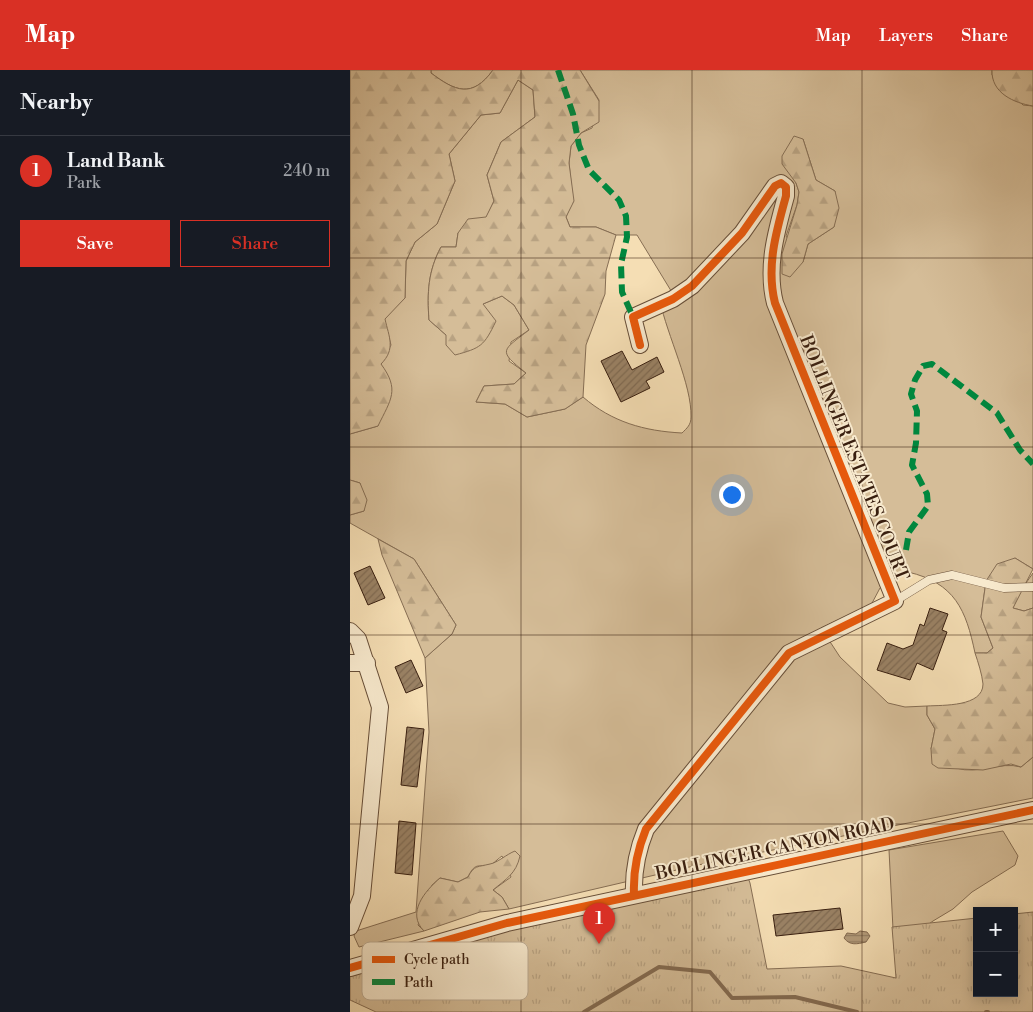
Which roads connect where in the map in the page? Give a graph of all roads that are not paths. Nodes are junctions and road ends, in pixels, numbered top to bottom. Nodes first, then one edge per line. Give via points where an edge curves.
1 (640, 345) dead end
2 (1033, 587) edge
3 (895, 601) junction
4 (350, 631) edge
5 (350, 663) edge
6 (366, 664) junction
7 (1033, 810) edge
8 (634, 894) junction
9 (350, 927) edge
10 (441, 942) edge

1 - 3 street, BOLLINGER ESTATES COURT via 633,317 674,299 692,286 742,233 775,186 781,183 786,187 770,267 775,303
2 - 3 lane via 1004,588 952,576 929,580
3 - 8 street, BOLLINGER ESTATES COURT via 789,653 646,829 633,870
4 - 6 street via 358,639
5 - 6 street
6 - 9 street via 380,707 362,896
7 - 8 street, BOLLINGER CANYON ROAD
8 - 10 street, BOLLINGER CANYON ROAD

